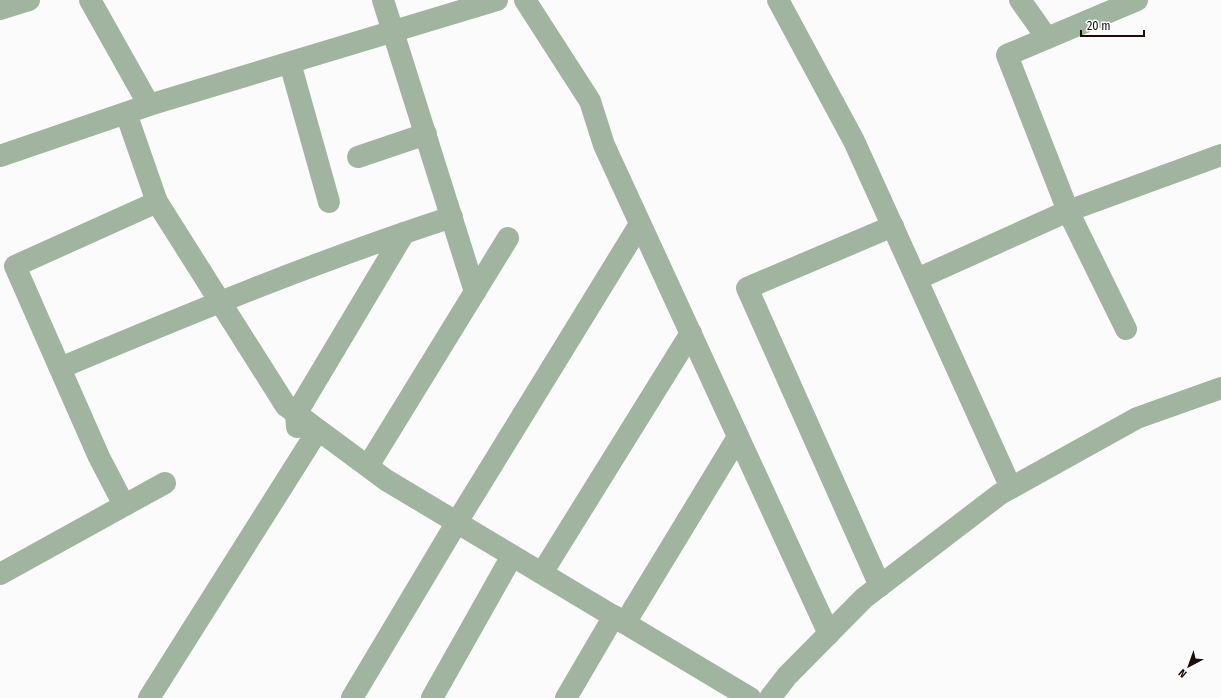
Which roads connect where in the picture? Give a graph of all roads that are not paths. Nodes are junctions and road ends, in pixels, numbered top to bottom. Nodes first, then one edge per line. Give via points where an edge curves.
1 (29, 0) edge
2 (90, 0) edge
3 (383, 0) edge
4 (497, 0) edge
5 (526, 0) edge
6 (778, 0) edge
7 (1020, 0) edge
8 (1137, 0) edge
9 (0, 9) edge
10 (393, 31) junction
11 (1047, 38) junction
12 (290, 63) junction
13 (149, 105) junction
14 (126, 113) junction
15 (426, 134) junction
16 (1221, 155) edge
17 (0, 156) edge
18 (358, 157) dead end
19 (157, 202) junction
20 (328, 202) dead end
21 (1068, 211) junction
22 (452, 217) junction
23 (640, 224) junction
24 (893, 226) junction
25 (404, 232) junction
26 (508, 238) dead end
27 (917, 279) junction
28 (475, 292) junction
29 (219, 301) junction
30 (1126, 329) dead end
31 (691, 333) junction
32 (60, 368) junction
33 (1221, 388) edge
34 (296, 414) junction
35 (318, 430) junction
36 (738, 438) junction
37 (302, 456) junction
38 (368, 466) junction
39 (165, 483) dead end
40 (1011, 488) junction
41 (124, 506) junction
42 (457, 522) junction
43 (512, 556) junction
44 (542, 573) junction
45 (0, 574) edge
46 (880, 586) junction
47 (619, 620) junction
48 (829, 634) junction
49 (149, 698) edge
50 (352, 698) edge
51 (432, 698) edge
52 (566, 698) edge
53 (750, 698) edge
54 (770, 698) edge

1 - 9 street
2 - 13 street
3 - 10 street
4 - 10 street
5 - 23 street via 590,101 604,145
6 - 24 street via 854,141
7 - 11 street
8 - 11 street
10 - 12 street
10 - 15 street
11 - 21 street via 1007,55
12 - 13 street
12 - 20 street
13 - 14 street
14 - 17 street
14 - 19 street
15 - 18 street
15 - 22 street
16 - 21 street
19 - 29 street
19 - 32 street via 15,266
21 - 27 street
21 - 30 street
22 - 25 street
22 - 28 street
23 - 31 street
23 - 42 street
24 - 27 street
24 - 46 street via 747,288
25 - 29 street
25 - 34 street
26 - 28 street
27 - 40 street
28 - 38 street
29 - 32 street
29 - 34 street via 286,406
31 - 36 street
31 - 44 street
32 - 41 street via 99,457
33 - 40 street via 1136,418
34 - 35 street
34 - 37 street
35 - 37 street
35 - 38 street
36 - 47 street
36 - 48 street
37 - 49 street
38 - 42 street via 386,480
39 - 41 street
40 - 46 street
41 - 45 street
42 - 43 street
42 - 50 street
43 - 44 street
43 - 51 street
44 - 47 street
46 - 48 street via 864,598
47 - 52 street
47 - 53 street
48 - 54 street via 787,676

